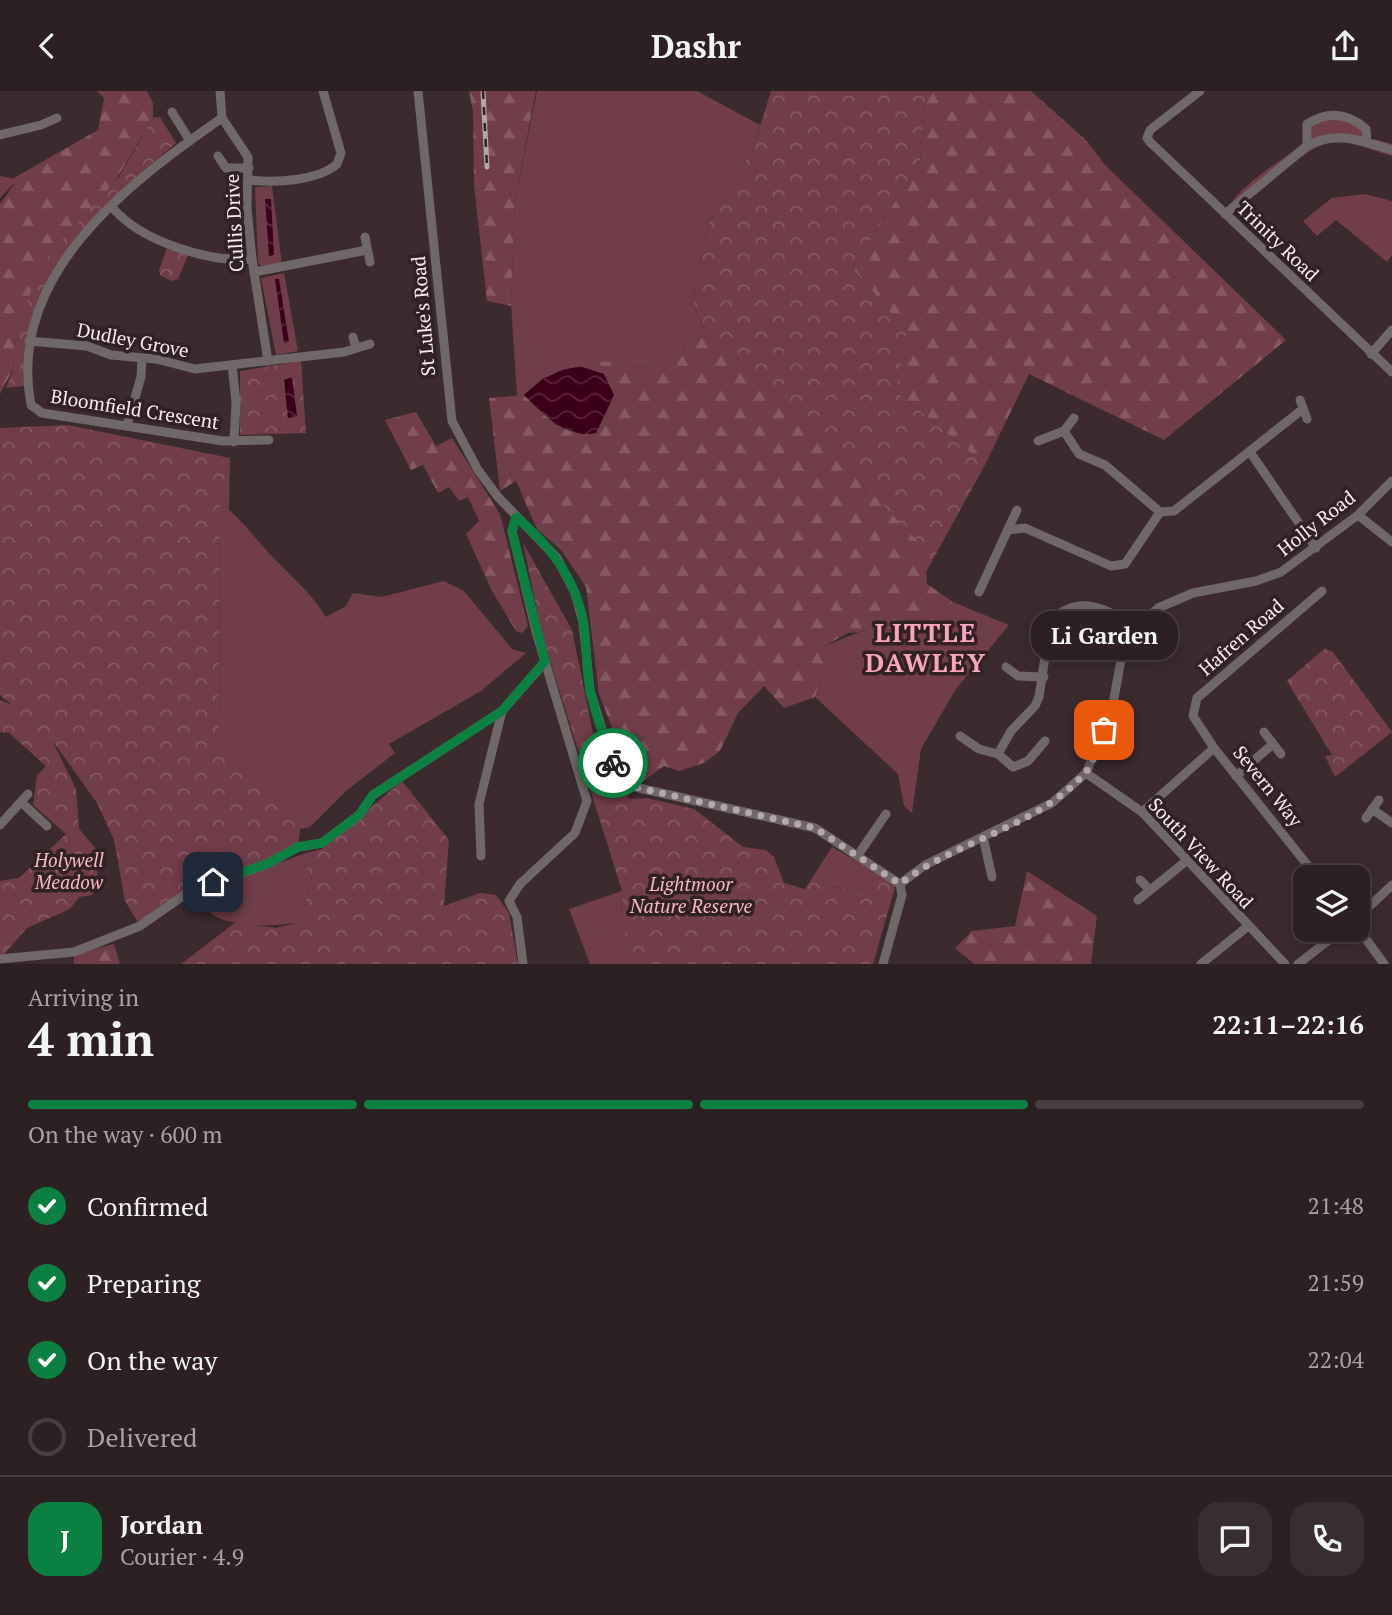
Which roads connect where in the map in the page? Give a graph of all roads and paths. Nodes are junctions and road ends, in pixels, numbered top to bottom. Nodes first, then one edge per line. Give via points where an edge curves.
1 (220, 91) edge
2 (323, 91) edge
3 (418, 91) edge
4 (1200, 91) edge
5 (172, 112) dead end
6 (57, 118) dead end
7 (222, 118) junction
8 (0, 135) edge
9 (190, 141) junction
10 (1367, 142) junction
11 (1307, 146) junction
12 (1392, 150) edge
13 (218, 156) dead end
14 (249, 168) junction
15 (250, 180) junction
16 (113, 207) junction
17 (1224, 214) junction
18 (365, 237) dead end
19 (367, 250) junction
20 (252, 259) junction
21 (370, 262) dead end
22 (254, 272) junction
23 (1392, 330) edge
24 (353, 337) dead end
25 (29, 341) junction
26 (370, 344) dead end
27 (356, 348) junction
28 (1371, 354) junction
29 (142, 358) junction
30 (268, 361) junction
31 (232, 365) junction
32 (1392, 372) edge
33 (1303, 410) dead end
34 (1074, 418) dead end
35 (127, 425) junction
36 (1065, 431) junction
37 (269, 440) dead end
38 (234, 442) junction
39 (1038, 442) dead end
40 (1250, 451) junction
41 (1392, 481) edge
42 (1017, 510) dead end
43 (1160, 512) junction
44 (1358, 515) junction
45 (516, 517) junction
46 (1008, 530) junction
47 (1392, 542) edge
48 (1316, 548) junction
49 (1322, 591) dead end
50 (979, 592) dead end
51 (1134, 630) junction
52 (545, 661) junction
53 (1006, 667) dead end
54 (1044, 677) junction
55 (502, 711) junction
56 (1193, 716) joint
57 (1264, 732) dead end
58 (960, 736) dead end
59 (1045, 741) dead end
60 (1273, 744) junction
61 (1214, 748) junction
62 (998, 754) junction
63 (1281, 754) dead end
64 (1086, 773) junction
65 (1236, 776) junction
66 (28, 794) dead end
67 (1379, 800) dead end
68 (21, 802) junction
69 (1372, 810) junction
70 (1142, 812) junction
71 (886, 814) dead end
72 (1366, 818) dead end
73 (1392, 823) edge
74 (0, 825) edge
75 (47, 826) dead end
76 (983, 837) junction
77 (858, 855) junction
78 (481, 856) dead end
79 (1185, 862) junction
80 (1307, 865) edge
81 (992, 877) dead end
82 (1140, 880) dead end
83 (900, 884) junction
84 (1392, 885) edge
85 (1150, 890) junction
86 (1138, 900) dead end
87 (1370, 906) edge
88 (1247, 927) junction
89 (1326, 942) edge
90 (1368, 942) edge
91 (0, 959) edge
92 (523, 964) edge
93 (883, 964) edge
94 (1201, 964) edge
95 (1285, 964) edge
96 (1298, 964) edge
97 (1384, 964) edge

1 - 7 street, Cullis Drive
2 - 15 street via 341,153 337,164 316,174
3 - 45 street, St Luke's Road via 452,421 478,470
4 - 17 street, Trinity Road via 1150,130 1147,138
5 - 9 street
6 - 8 street
7 - 9 street, Bloomfield Crescent
7 - 14 street, Cullis Drive via 248,157
9 - 16 street, Bloomfield Crescent via 144,174
10 - 11 street via 1336,136
10 - 11 street via 1366,129 1358,121 1337,114 1307,124
10 - 12 street
11 - 17 street
13 - 14 street via 226,168
14 - 15 street, Cullis Drive
15 - 20 street, Cullis Drive via 247,208
16 - 20 street via 136,230 191,251 222,259
16 - 25 street, Bloomfield Crescent via 57,270
17 - 28 street, Trinity Road
18 - 19 street
19 - 21 street
19 - 22 street
20 - 22 street, Cullis Drive
22 - 30 street, Cullis Drive
23 - 28 street
24 - 27 street
25 - 29 street, Dudley Grove via 88,346 111,355
25 - 35 street, Bloomfield Crescent via 29,396 34,409
26 - 27 street, Dudley Grove
27 - 30 street, Dudley Grove
28 - 32 street, Trinity Road
29 - 31 street, Dudley Grove via 195,369
29 - 35 street
30 - 31 street, Dudley Grove
31 - 38 street
33 - 40 street
34 - 36 street
35 - 38 street, Bloomfield Crescent
36 - 39 street
36 - 43 street via 1079,454 1105,465
37 - 38 street, Bloomfield Crescent
40 - 43 street via 1174,511
40 - 48 street
41 - 44 street, Holly Road
42 - 46 street
43 - 46 street via 1125,565 1111,566 1025,527
44 - 47 street
44 - 48 street, Holly Road
45 - 52 street via 512,531
45 - 77 street, St Luke's Road via 557,558 575,593 583,622 590,691 615,771 626,785 815,828
46 - 50 street
48 - 51 street, Holly Road via 1281,572 1194,593 1158,608
49 - 56 street, Hafren Road via 1197,698
51 - 54 street via 1106,608 1064,610 1050,623
51 - 64 street, Holly Road via 1121,660 1112,709
52 - 55 street
52 - 92 street via 587,801 575,833 520,884 509,901 517,917
53 - 54 street via 1018,676
54 - 62 street via 1035,706 1011,731
55 - 78 street via 479,804
55 - 91 street via 373,795 359,815 322,843 298,847 267,864 187,893 140,926 74,952
56 - 61 street, Severn Way
57 - 60 street
58 - 62 street via 979,749
59 - 62 street via 1021,766 1013,767
60 - 63 street
60 - 65 street
61 - 65 street, Severn Way
61 - 70 street
64 - 70 street, South View Road
64 - 76 street, Holly Road via 1052,803
65 - 80 street, Severn Way
66 - 68 street
67 - 69 street
68 - 74 street
68 - 75 street
69 - 72 street
69 - 73 street
70 - 79 street, South View Road
71 - 77 street
76 - 81 street
76 - 83 street, Holly Road via 925,865
77 - 83 street, St Luke's Road
79 - 85 street
79 - 88 street, South View Road
82 - 85 street
83 - 93 street via 902,895
84 - 87 street
85 - 86 street
88 - 94 street
88 - 95 street, South View Road
89 - 96 street
90 - 97 street

